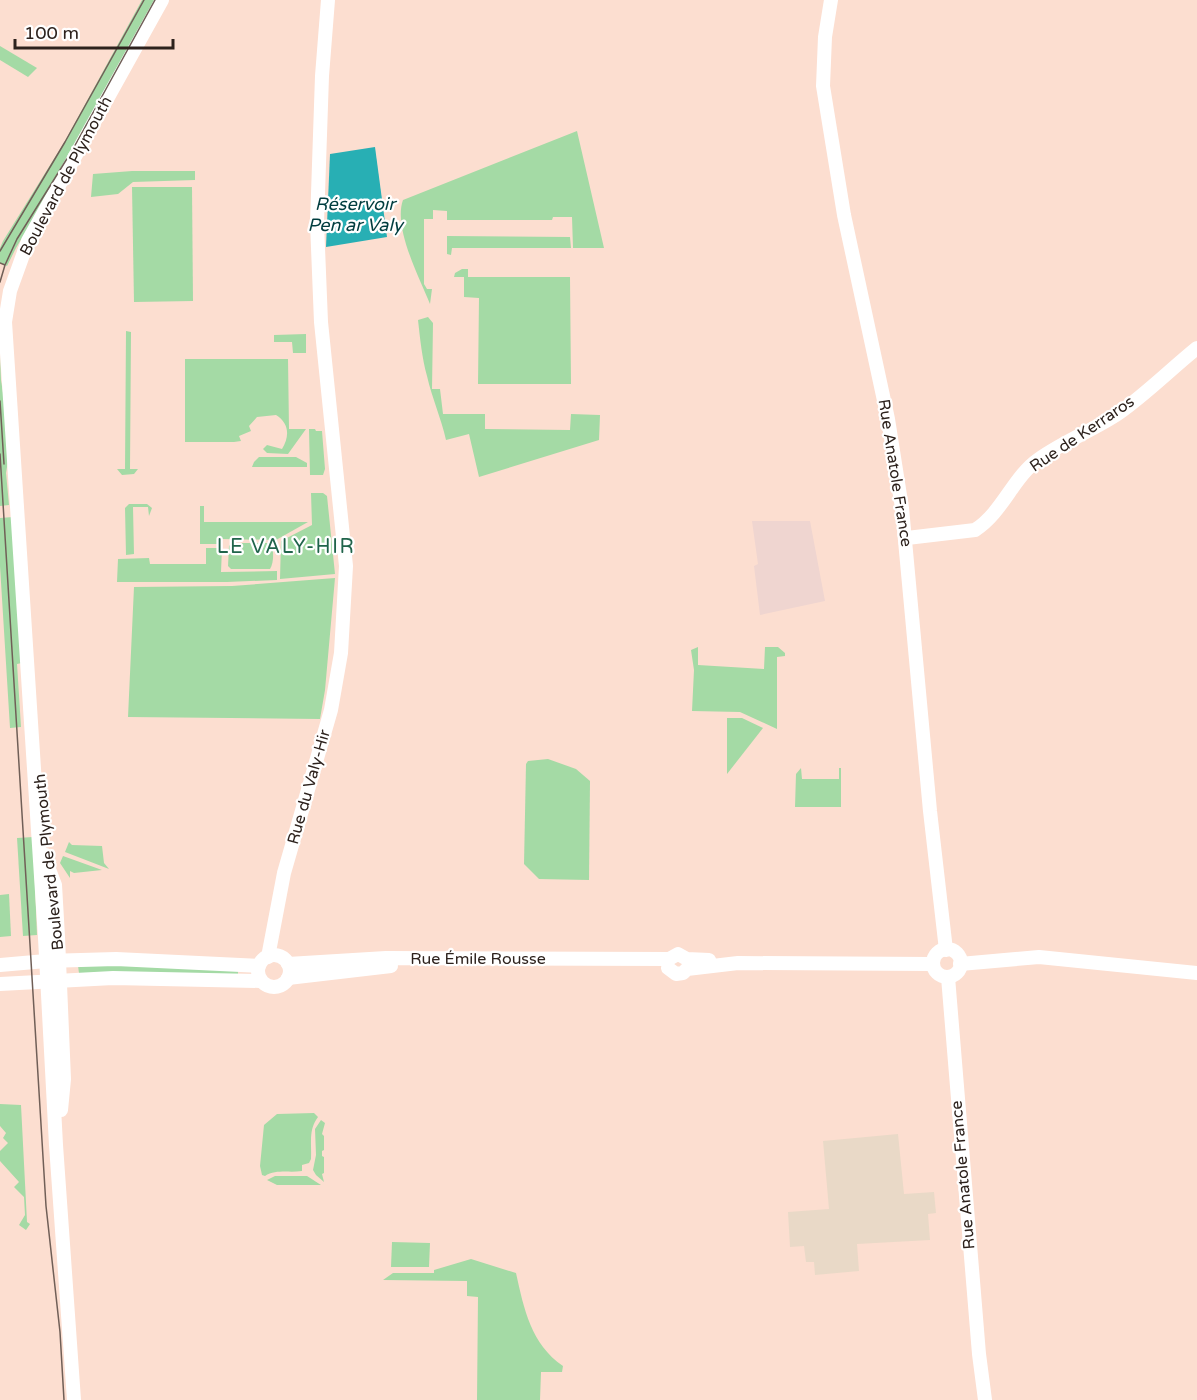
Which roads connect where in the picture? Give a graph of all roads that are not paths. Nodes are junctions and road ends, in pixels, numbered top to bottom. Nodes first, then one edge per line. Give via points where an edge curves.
1 (162, 0) edge
2 (328, 0) edge
3 (831, 0) edge
4 (1197, 348) edge
5 (907, 538) junction
6 (946, 950) junction
7 (52, 961) junction
8 (276, 964) junction
9 (933, 964) junction
10 (960, 964) junction
11 (0, 965) edge
12 (1197, 974) edge
13 (948, 977) junction
14 (53, 981) junction
15 (261, 981) junction
16 (0, 984) edge
17 (74, 1400) edge
18 (985, 1400) edge

1 - 7 main road, Boulevard de Plymouth via 28,241 10,291 5,322
2 - 8 main road, Rue du Valy-Hir via 317,216 321,322 346,566 341,653 331,710 284,873 276,921
3 - 5 main road, Rue Anatole France via 824,53 827,115 852,256 888,419
4 - 5 main road, Rue de Kerraros via 1121,412 1038,459 985,524 975,530
5 - 6 main road, Rue Anatole France via 921,723
6 - 9 main road via 935,956
6 - 10 main road via 954,952
7 - 8 main road, Rue Émile Rousse
7 - 11 main road, Rue Émile Rousse
7 - 14 main road, Boulevard de Plymouth
8 - 9 main road, Rue Émile Rousse via 589,968 669,964 678,954 687,964
8 - 15 main road, Rue du Valy-Hir via 258,974
8 - 15 main road via 278,987
9 - 13 main road via 936,972
10 - 12 main road via 1039,957
10 - 13 main road via 957,973
13 - 18 main road, Rue Anatole France
14 - 15 main road
14 - 16 main road
14 - 17 main road, Boulevard de Plymouth via 56,1145

